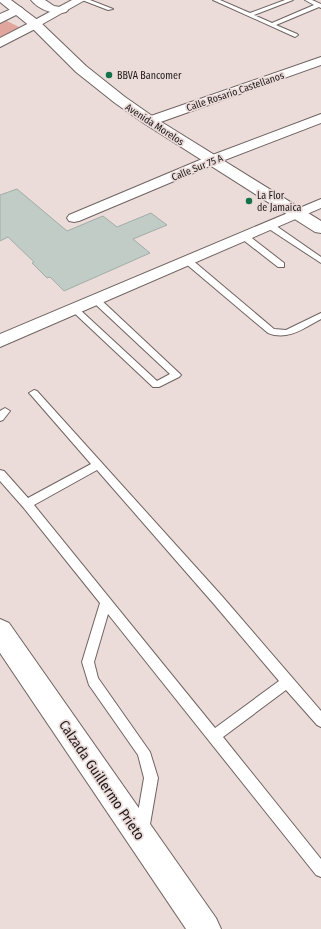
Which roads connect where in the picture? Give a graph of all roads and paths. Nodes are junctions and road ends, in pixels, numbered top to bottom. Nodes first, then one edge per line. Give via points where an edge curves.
1 (4, 0) edge
2 (37, 0) edge
3 (80, 0) edge
4 (85, 0) edge
5 (216, 0) edge
6 (290, 0) edge
7 (308, 0) edge
8 (320, 5) edge
9 (110, 9) dead end
10 (18, 10) junction
11 (62, 10) junction
12 (249, 15) junction
13 (0, 19) edge
14 (35, 24) junction
15 (271, 25) junction
16 (295, 35) dead end
17 (0, 43) edge
18 (321, 61) edge
19 (321, 118) edge
20 (150, 121) junction
21 (212, 160) junction
22 (321, 203) edge
23 (297, 213) junction
24 (74, 218) dead end
25 (269, 225) junction
26 (321, 228) edge
27 (244, 237) junction
28 (188, 261) junction
29 (321, 261) edge
30 (281, 265) dead end
31 (96, 300) junction
32 (74, 310) junction
33 (321, 316) edge
34 (0, 341) edge
35 (34, 393) dead end
36 (98, 465) junction
37 (0, 474) edge
38 (27, 504) junction
39 (106, 602) junction
40 (4, 644) edge
41 (288, 681) junction
42 (321, 721) edge
43 (214, 736) junction
44 (141, 836) junction
45 (321, 870) edge
46 (204, 929) edge

1 - 10 main road, Avenida Morelos
2 - 11 main road via 52,9
3 - 11 street
4 - 9 lane
5 - 12 lane
6 - 12 lane
7 - 8 lane
8 - 15 lane
10 - 13 main road
10 - 14 main road, Avenida Morelos
11 - 14 street
12 - 15 lane
14 - 17 main road
14 - 20 main road, Avenida Morelos via 81,69
15 - 16 lane
18 - 20 street, Calle Rosario Castellanos
19 - 21 street, Calle Sur 75 A
20 - 21 main road, Avenida Morelos
21 - 23 main road, Avenida Morelos
21 - 24 street, Calle Sur 75 A
22 - 23 street
23 - 25 street
23 - 26 main road, Avenida Morelos
25 - 27 street
25 - 29 lane
27 - 28 street
27 - 30 lane
28 - 31 street
28 - 33 lane via 271,331 289,332
31 - 32 street
31 - 32 lane via 176,375 156,385
32 - 34 street
35 - 36 lane
36 - 38 lane
36 - 41 lane
37 - 38 lane
38 - 39 lane
39 - 43 lane
39 - 44 lane via 88,662 93,681 144,752 151,778
40 - 44 main road, Calzada Guillermo Prieto
41 - 42 lane
41 - 43 lane
43 - 45 lane
44 - 46 main road, Calzada Guillermo Prieto

